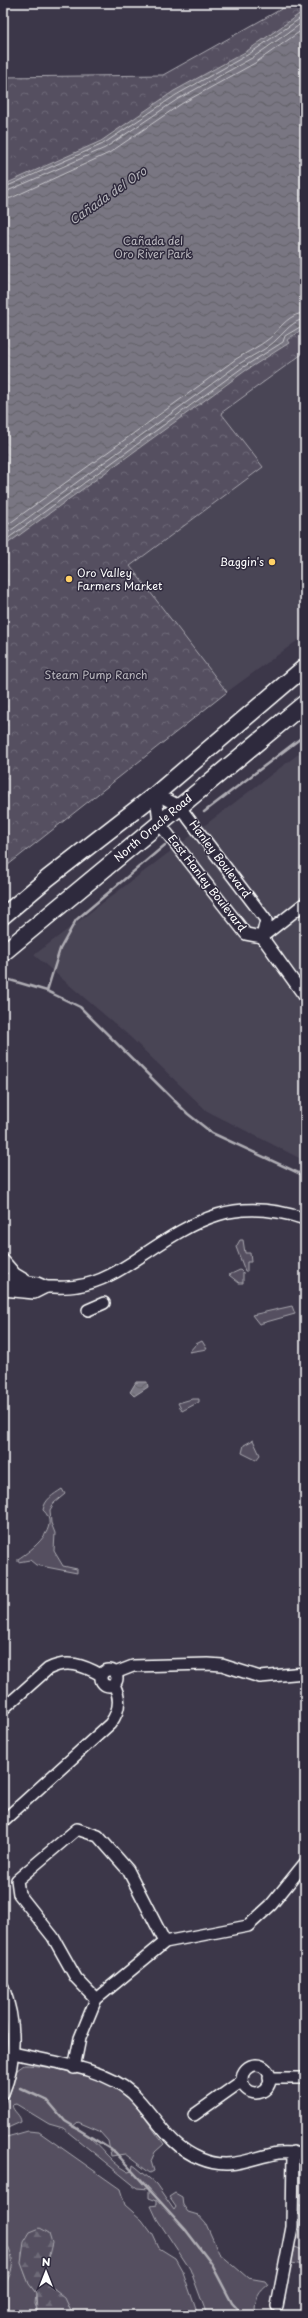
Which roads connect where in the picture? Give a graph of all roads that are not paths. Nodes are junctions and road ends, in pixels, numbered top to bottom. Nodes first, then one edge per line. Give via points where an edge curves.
1 (305, 666) edge
2 (305, 703) edge
3 (156, 794) junction
4 (180, 806) junction
5 (159, 823) junction
6 (305, 903) edge
7 (3, 916) edge
8 (262, 937) junction
9 (3, 953) edge
10 (305, 997) edge
11 (305, 1219) edge
12 (3, 1260) edge
13 (3, 1279) edge
14 (27, 1282) junction
15 (46, 1287) junction
16 (3, 1290) edge
17 (104, 1303) dead end
18 (88, 1310) dead end
19 (116, 1673) junction
20 (305, 1673) edge
21 (101, 1675) junction
22 (114, 1685) junction
23 (3, 1709) edge
24 (3, 1822) edge
25 (305, 1863) edge
26 (165, 1942) junction
27 (3, 1987) edge
28 (96, 1999) junction
29 (13, 2054) junction
30 (74, 2068) junction
31 (269, 2078) junction
32 (305, 2078) edge
33 (242, 2081) junction
34 (3, 2094) edge
35 (194, 2115) dead end
36 (293, 2152) junction
37 (305, 2154) edge
38 (277, 2306) dead end

1 - 3 highway
2 - 4 highway, North Oracle Road
3 - 4 street, Hanley Boulevard
3 - 5 street
3 - 7 highway
4 - 5 highway, North Oracle Road
4 - 8 street, Hanley Boulevard via 266,920
5 - 8 street, East Hanley Boulevard via 246,934
5 - 9 highway, North Oracle Road
6 - 8 street
8 - 10 street, East Hanley Boulevard
11 - 15 street via 269,1210 226,1212 202,1219 179,1231 123,1268 102,1278 77,1286
12 - 14 street via 14,1274
13 - 14 street
14 - 15 street
15 - 16 street via 34,1293
17 - 18 street
19 - 20 street via 138,1666 208,1664 222,1665 260,1677
19 - 21 street via 108,1670
19 - 22 street
21 - 22 street via 104,1685
21 - 23 street via 79,1664 55,1665
22 - 24 street via 119,1700 116,1714 110,1724
25 - 26 street via 271,1905 248,1926
26 - 28 street
26 - 28 street via 128,1870 98,1836 77,1829 17,1880 19,1894 53,1937 76,1978
27 - 29 street via 9,2004
28 - 30 street via 80,2038
29 - 30 street
29 - 34 street
30 - 36 street via 108,2077 119,2083 132,2094 177,2146 202,2160 218,2164 241,2164 278,2153
31 - 32 street
31 - 33 street via 268,2086 257,2093 245,2088
31 - 33 street via 266,2070 254,2066 246,2069
33 - 35 street
36 - 37 street
36 - 38 street via 292,2227

